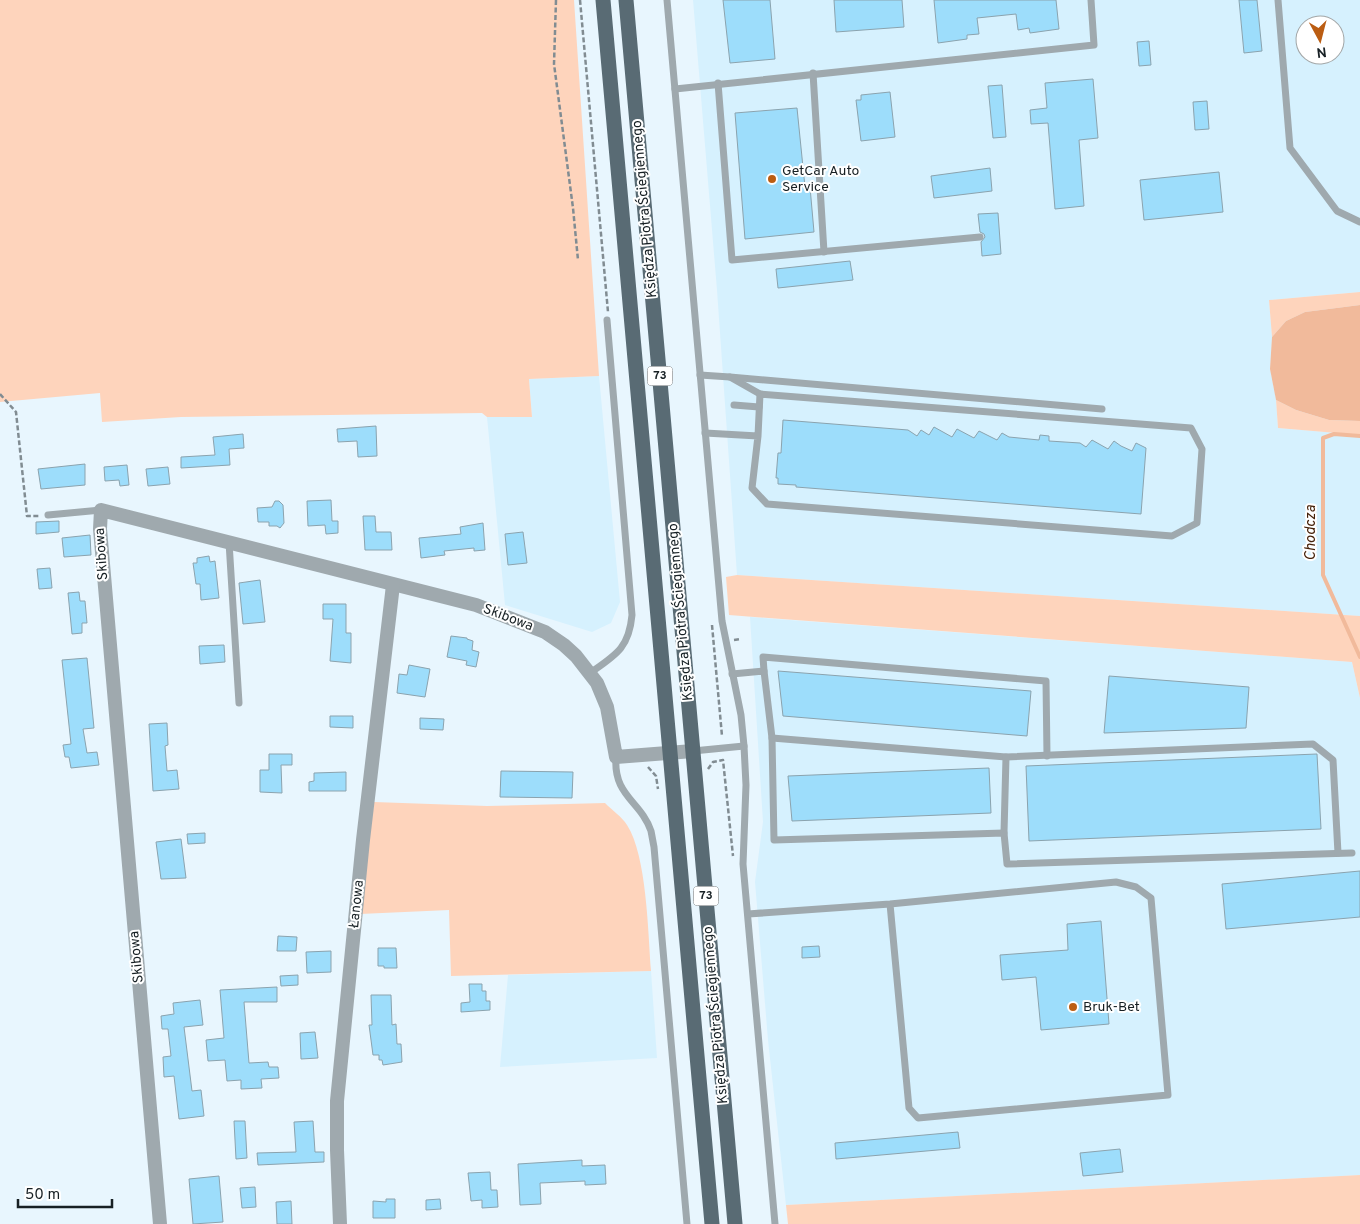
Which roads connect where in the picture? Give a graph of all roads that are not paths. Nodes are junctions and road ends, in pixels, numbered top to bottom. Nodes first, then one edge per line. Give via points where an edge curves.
1 (602, 0) edge
2 (626, 0) edge
3 (666, 0) edge
4 (1091, 0) edge
5 (1278, 0) edge
6 (813, 74) junction
7 (718, 83) junction
8 (675, 89) junction
9 (1360, 222) edge
10 (980, 237) dead end
11 (824, 252) junction
12 (607, 320) road end
13 (700, 375) junction
14 (730, 377) junction
15 (760, 394) junction
16 (734, 405) dead end
17 (759, 407) junction
18 (1102, 409) dead end
19 (705, 433) junction
20 (758, 436) junction
21 (101, 510) junction
22 (48, 515) road end
23 (229, 542) junction
24 (393, 585) junction
25 (764, 671) junction
26 (590, 673) junction
27 (732, 674) junction
28 (239, 704) dead end
29 (772, 738) junction
30 (744, 746) junction
31 (693, 751) junction
32 (669, 753) junction
33 (1047, 756) junction
34 (616, 757) junction
35 (1006, 757) junction
36 (1004, 833) junction
37 (1338, 853) junction
38 (1352, 853) dead end
39 (890, 904) junction
40 (748, 914) junction
41 (160, 1224) edge
42 (340, 1224) edge
43 (688, 1224) edge
44 (712, 1224) edge
45 (735, 1224) edge
46 (775, 1224) edge

1 - 32 main road, Księdza Piotra Ściegiennego / 73
2 - 31 main road, Księdza Piotra Ściegiennego / 73
3 - 8 lane
4 - 6 lane via 1094,45
5 - 9 lane via 1290,148 1338,211
6 - 7 lane
6 - 11 lane
7 - 8 lane
7 - 11 lane via 732,260
8 - 13 lane
10 - 11 lane
12 - 26 lane via 632,615 631,631 624,644
13 - 14 lane
13 - 19 lane
14 - 15 lane
14 - 18 lane
15 - 17 lane
15 - 20 lane via 1191,428 1202,449 1197,523 1172,536 767,504 752,488
16 - 17 lane
17 - 20 lane
19 - 20 lane
19 - 27 lane via 722,621
21 - 22 lane
21 - 23 street, Skibowa
21 - 41 street, Skibowa via 100,529
23 - 24 street, Skibowa
23 - 28 lane
24 - 26 street, Skibowa via 476,606 545,632 564,645
24 - 42 street, Łanowa via 337,1101
25 - 27 lane
25 - 29 lane
25 - 33 lane via 763,657 1046,681
26 - 34 street, Skibowa via 607,707
27 - 30 lane
29 - 35 lane
29 - 36 lane via 774,840
30 - 31 lane
30 - 40 lane via 743,864
31 - 32 street
31 - 45 main road, Księdza Piotra Ściegiennego / 73
32 - 34 street
32 - 44 main road, Księdza Piotra Ściegiennego / 73
33 - 35 lane
33 - 37 lane via 1314,744 1332,760
34 - 43 lane via 615,768 621,787 651,830 654,847
35 - 36 lane
36 - 37 lane via 1007,864
37 - 38 lane
39 - 39 lane via 1116,882 1136,887 1151,898 1168,1095 918,1118 909,1108
39 - 40 lane
40 - 46 lane

